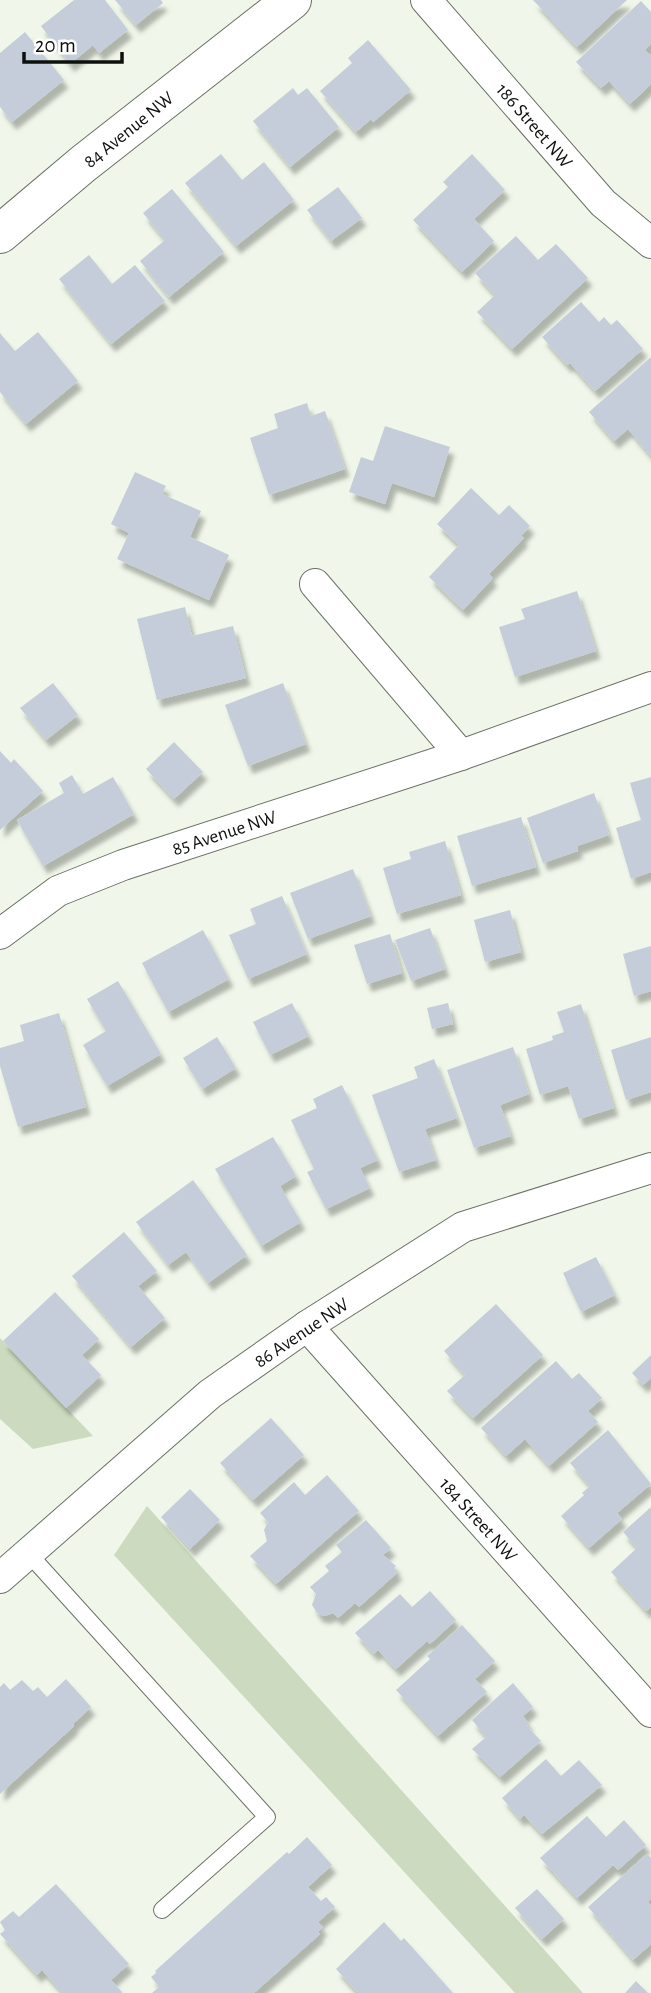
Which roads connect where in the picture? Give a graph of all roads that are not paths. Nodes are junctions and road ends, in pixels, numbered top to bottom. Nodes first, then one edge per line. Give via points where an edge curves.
1 (292, 0) edge
2 (426, 0) edge
3 (0, 234) edge
4 (651, 243) edge
5 (315, 584) dead end
6 (651, 687) edge
7 (460, 755) junction
8 (0, 934) edge
9 (651, 1168) edge
10 (307, 1326) junction
11 (28, 1553) junction
12 (0, 1578) edge
13 (651, 1712) edge
14 (162, 1910) dead end

1 - 3 street, 84 Avenue NW
2 - 4 street, 186 Street NW via 603,203
5 - 7 street
6 - 7 street, 85 Avenue NW
7 - 8 street, 85 Avenue NW via 112,869 58,891
9 - 10 street, 86 Avenue NW via 463,1227
10 - 11 street, 86 Avenue NW via 210,1394
10 - 13 street, 184 Street NW
11 - 12 street, 86 Avenue NW
11 - 14 lane via 267,1817

